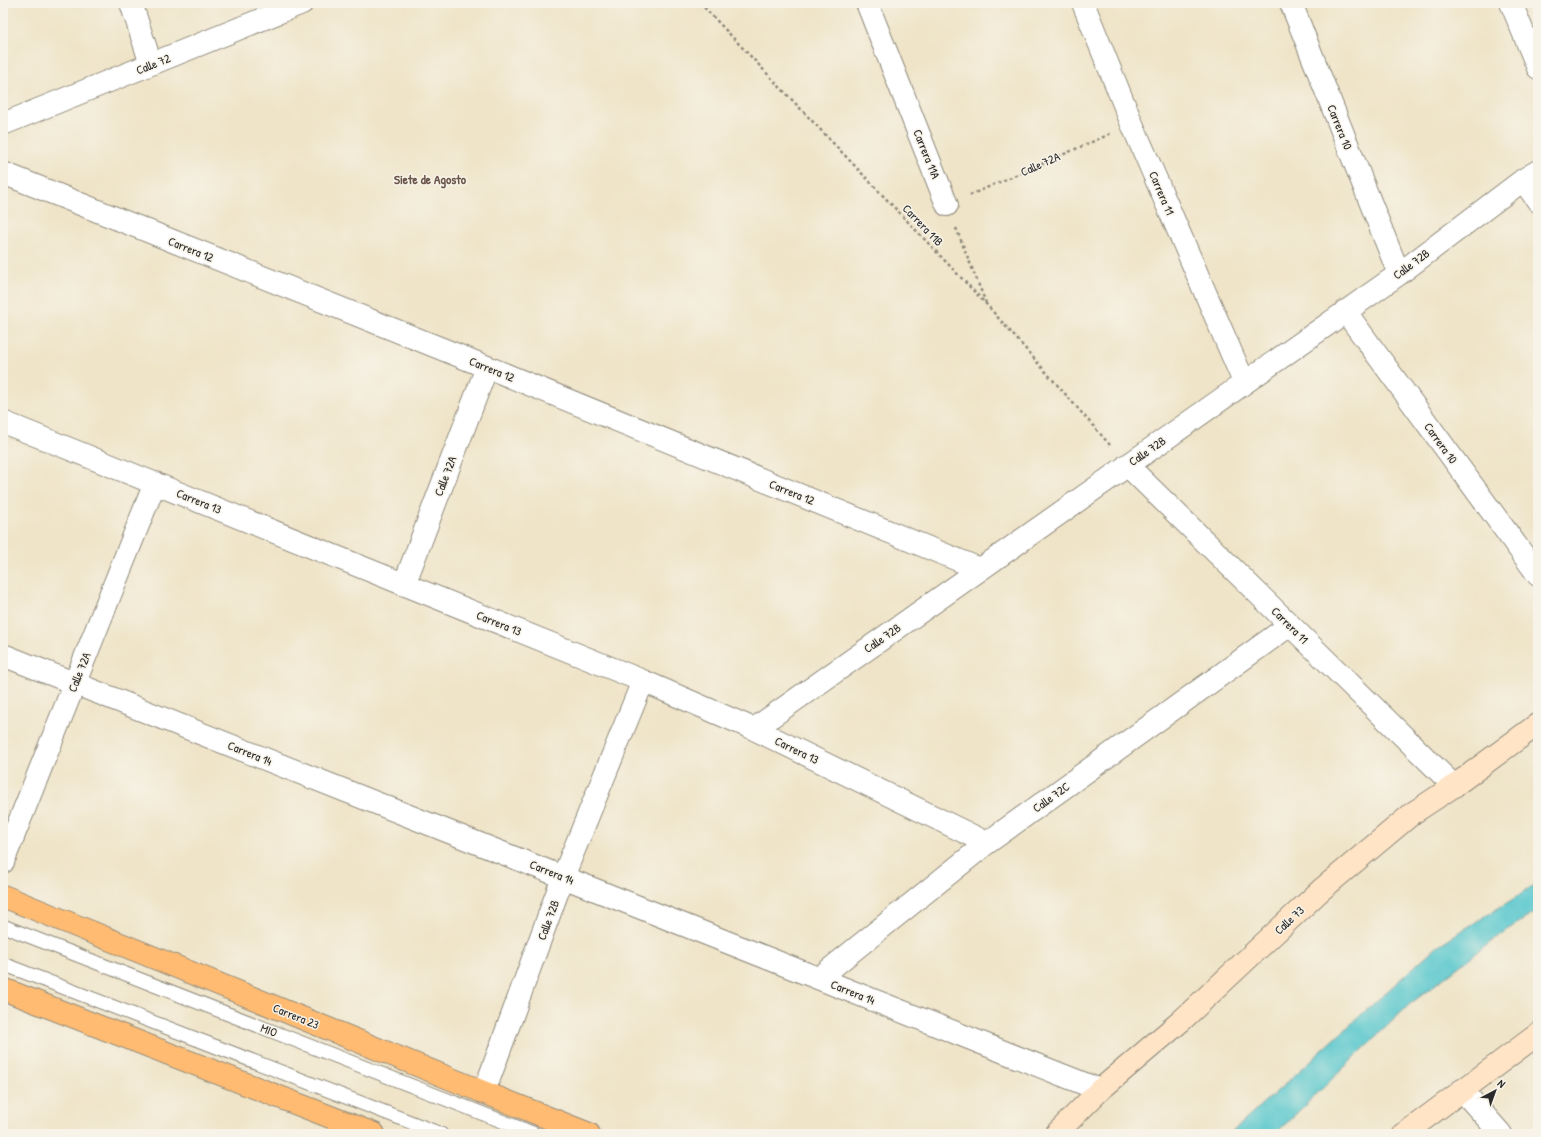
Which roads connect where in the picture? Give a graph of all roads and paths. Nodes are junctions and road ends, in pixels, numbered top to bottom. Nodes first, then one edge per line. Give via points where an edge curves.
1 (131, 3) edge
2 (302, 3) edge
3 (700, 3) edge
4 (867, 3) edge
5 (1083, 3) edge
6 (1291, 3) edge
7 (1511, 3) edge
8 (152, 64) junction
9 (1538, 68) edge
10 (3, 124) edge
11 (1132, 124) junction
12 (3, 173) edge
13 (1531, 175) edge
14 (1538, 201) edge
15 (947, 205) junction
16 (1399, 274) junction
17 (987, 305) junction
18 (1345, 311) junction
19 (486, 367) junction
20 (1244, 382) junction
21 (3, 422) edge
22 (1127, 465) junction
23 (155, 483) junction
24 (980, 569) junction
25 (1538, 575) edge
26 (404, 585) junction
27 (1290, 625) junction
28 (3, 655) edge
29 (643, 681) junction
30 (74, 683) junction
31 (1538, 724) edge
32 (754, 729) junction
33 (1454, 786) junction
34 (987, 843) junction
35 (3, 862) edge
36 (563, 877) junction
37 (3, 896) edge
38 (3, 926) edge
39 (3, 964) edge
40 (819, 978) junction
41 (3, 989) edge
42 (1538, 1034) edge
43 (1462, 1090) junction
44 (483, 1092) junction
45 (1094, 1096) junction
46 (1076, 1132) edge
47 (374, 1134) edge
48 (441, 1134) edge
49 (535, 1134) edge
50 (589, 1134) edge
51 (1056, 1134) edge
52 (1404, 1134) edge
53 (1501, 1134) edge

1 - 8 street
2 - 8 street, Calle 72
3 - 17 path, Carrera 11B
4 - 15 street, Carrera 11A
5 - 11 street, Carrera 11
6 - 16 street, Carrera 10
7 - 9 street
8 - 10 street, Calle 72
11 - 15 path, Calle 72A
11 - 20 street, Carrera 11
12 - 19 street, Carrera 12
13 - 14 street
13 - 16 street, Calle 72B
15 - 17 path
16 - 18 street, Calle 72B
17 - 22 path, Carrera 11B
18 - 20 street, Calle 72B
18 - 25 street, Carrera 10
19 - 24 street, Carrera 12
19 - 26 street, Calle 72A
20 - 22 street, Calle 72B
21 - 23 street, Carrera 13
22 - 24 street, Calle 72B
22 - 27 street, Carrera 11
23 - 26 street, Carrera 13
23 - 30 street, Calle 72A
24 - 32 street, Calle 72B
26 - 29 street, Carrera 13
27 - 33 street, Carrera 11
27 - 34 street, Calle 72C
28 - 30 street, Carrera 14
29 - 32 street, Carrera 13
29 - 36 street, Calle 72B
30 - 35 street, Calle 72A
30 - 36 street, Carrera 14
31 - 33 main road, Calle 73
32 - 34 street, Carrera 13
33 - 45 main road, Calle 73 via 1413,813 1321,890 1181,1021
34 - 40 street, Calle 72C
36 - 40 street, Carrera 14
36 - 44 street, Calle 72B
37 - 44 main road, Carrera 23
38 - 49 lane, MIO
39 - 48 lane
40 - 45 street, Carrera 14
41 - 47 main road
42 - 43 main road
43 - 52 main road
43 - 53 street
44 - 50 main road, Carrera 23
45 - 46 main road
45 - 51 main road, Calle 73

